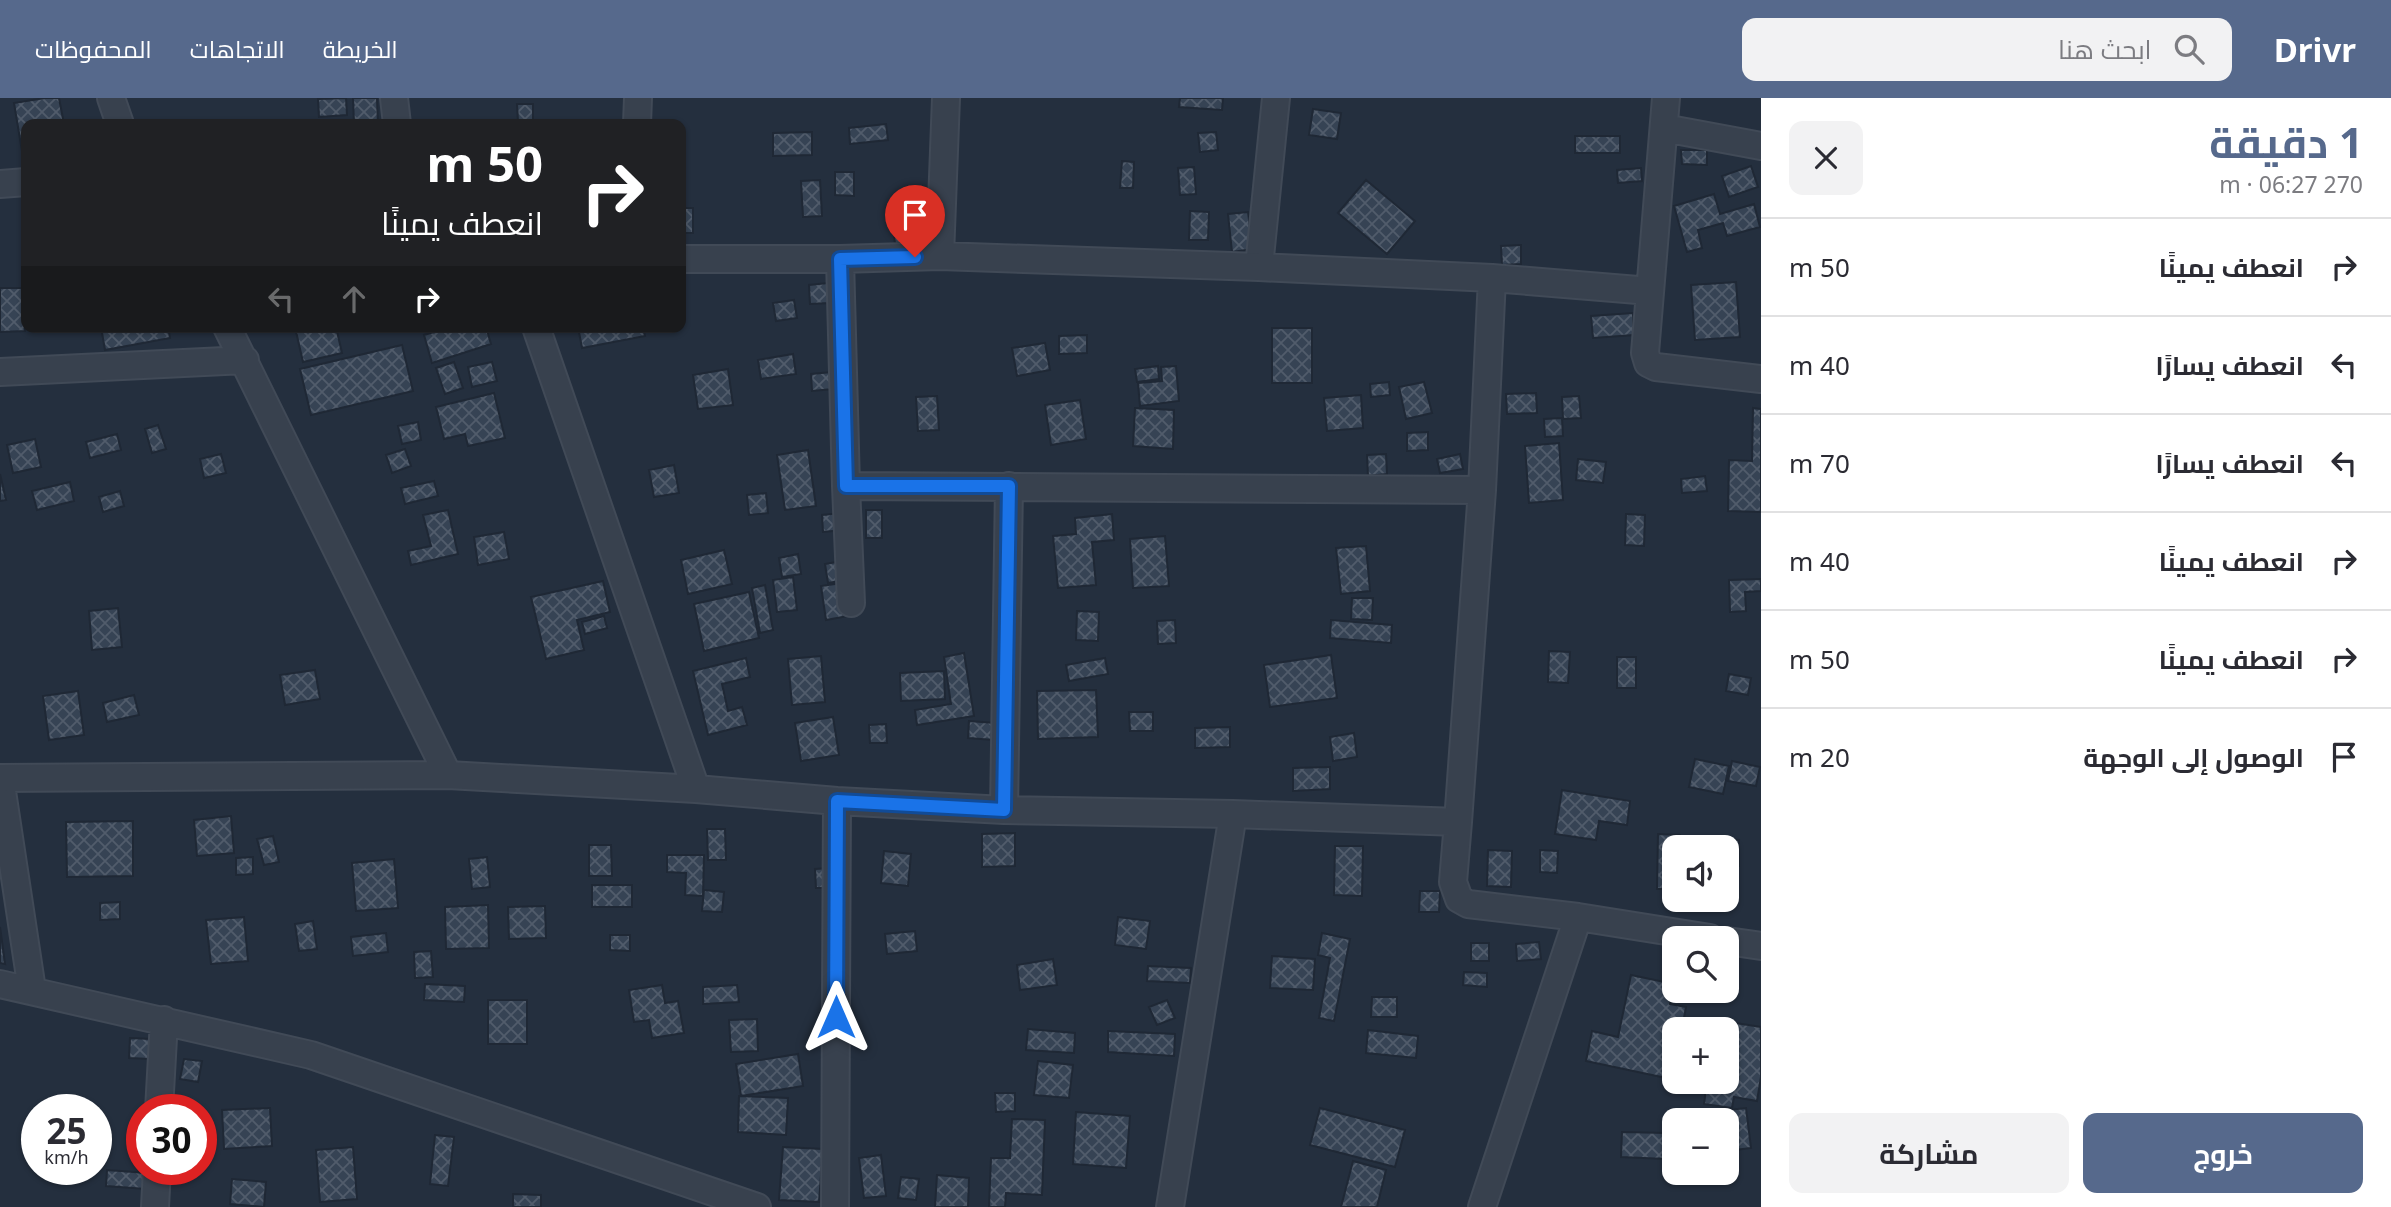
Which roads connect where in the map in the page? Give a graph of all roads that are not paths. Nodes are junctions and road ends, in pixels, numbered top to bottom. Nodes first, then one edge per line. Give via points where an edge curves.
1 (111, 98) edge
2 (394, 98) edge
3 (638, 98) edge
4 (946, 98) edge
5 (1276, 98) edge
6 (1666, 98) edge
7 (118, 119) edge
8 (396, 119) edge
9 (637, 119) edge
10 (1664, 128) junction
11 (1761, 146) edge
12 (21, 182) edge
13 (0, 184) edge
14 (940, 256) junction
15 (686, 259) edge
16 (840, 259) junction
17 (1259, 267) junction
18 (1492, 278) junction
19 (1650, 290) junction
20 (230, 333) edge
21 (538, 333) edge
22 (245, 360) junction
23 (0, 372) edge
24 (1761, 379) edge
25 (846, 486) junction
26 (1009, 486) junction
27 (1482, 490) junction
28 (851, 603) dead end
29 (448, 775) junction
30 (696, 789) junction
31 (837, 801) junction
32 (1004, 810) junction
33 (1233, 814) junction
34 (1458, 822) junction
35 (1578, 917) junction
36 (1662, 930) edge
37 (1739, 943) edge
38 (1761, 946) edge
39 (0, 984) edge
40 (32, 990) junction
41 (164, 1020) junction
42 (160, 1094) edge
43 (156, 1185) edge
44 (155, 1207) edge
45 (757, 1207) edge
46 (835, 1207) edge
47 (1170, 1207) edge
48 (1482, 1207) edge

1 - 7 street
2 - 8 street
3 - 9 street
4 - 14 street
5 - 17 street
6 - 10 street
10 - 11 street
10 - 19 street
12 - 13 street
14 - 16 street
14 - 17 street
15 - 16 street
16 - 25 street
17 - 18 street
18 - 19 street
18 - 27 street
19 - 24 street via 1648,363
20 - 22 street
21 - 30 street
22 - 23 street
22 - 29 street
25 - 26 street
25 - 28 street
26 - 27 street
26 - 32 street
27 - 34 street
29 - 30 street
29 - 40 street via 0,778
30 - 31 street
31 - 32 street
31 - 46 street
32 - 33 street
33 - 34 street
33 - 47 street
34 - 35 street via 1453,882 1459,899 1468,904
35 - 36 street
35 - 48 street
37 - 38 street
39 - 40 street
40 - 41 street
41 - 42 street
41 - 45 street via 311,1055
43 - 44 street

